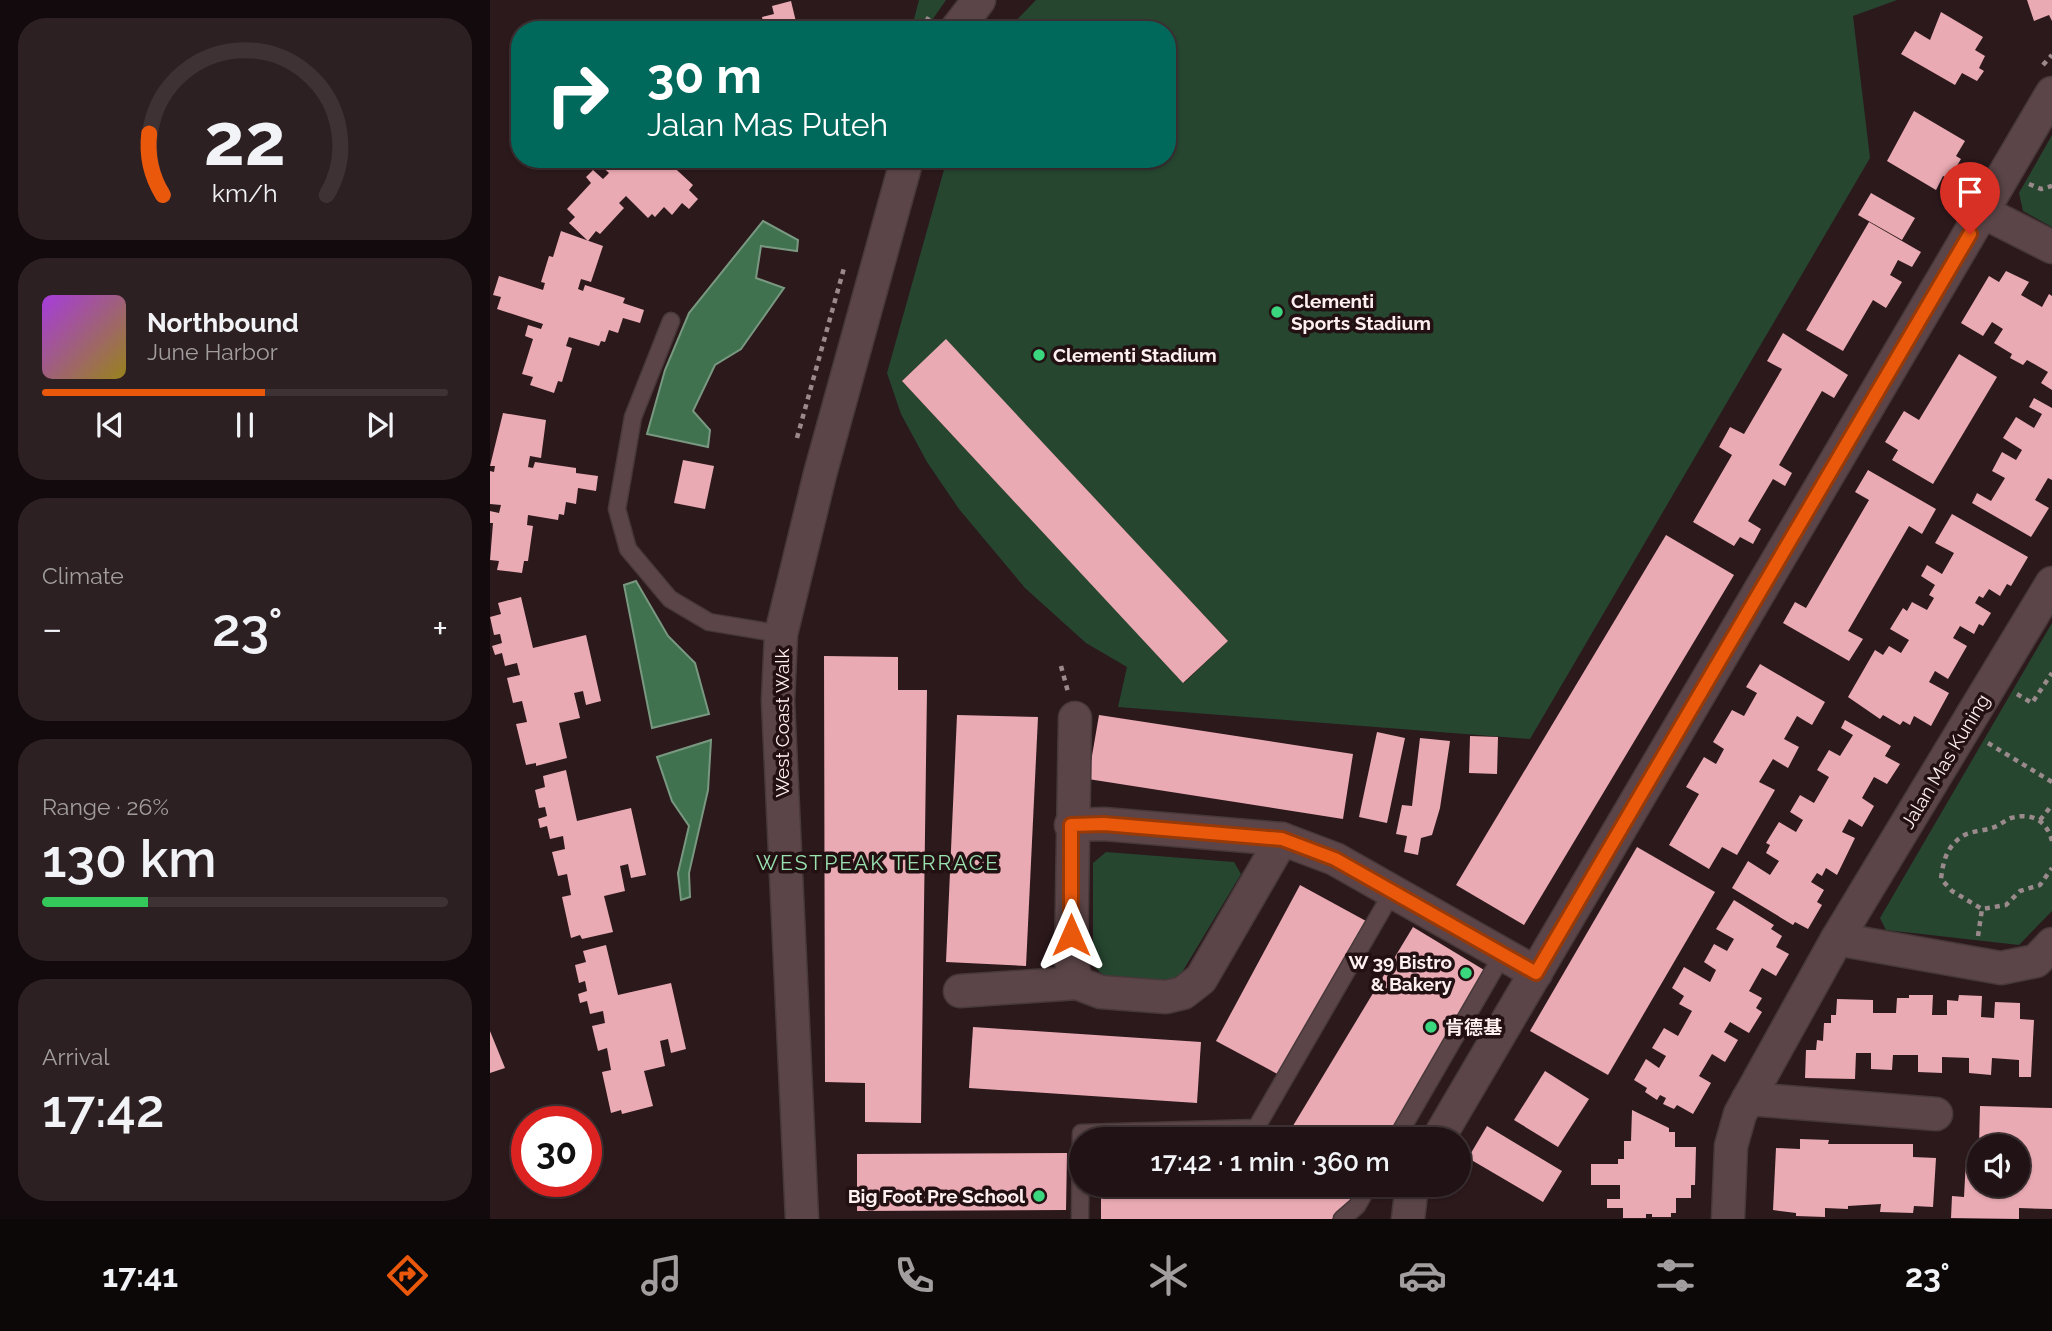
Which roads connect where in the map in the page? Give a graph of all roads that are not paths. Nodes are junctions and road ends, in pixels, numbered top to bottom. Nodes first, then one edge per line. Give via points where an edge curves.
1 (979, 0) edge
2 (963, 21) edge
3 (2052, 93) edge
4 (905, 168) edge
5 (1983, 212) junction
6 (2052, 247) edge
7 (671, 321) dead end
8 (2052, 583) edge
9 (781, 634) junction
10 (1075, 718) dead end
11 (1071, 825) junction
12 (1282, 839) junction
13 (1393, 891) junction
14 (1837, 939) junction
15 (2052, 944) edge
16 (1503, 954) junction
17 (1536, 973) junction
18 (1077, 983) junction
19 (960, 991) dead end
20 (1748, 1099) junction
21 (1936, 1114) dead end
22 (1403, 1127) edge
23 (1445, 1127) edge
24 (1362, 1197) edge
25 (1410, 1197) edge
26 (802, 1219) edge
27 (1080, 1219) edge
28 (1342, 1219) edge
29 (1408, 1219) edge
30 (1728, 1219) edge

1 - 2 street
3 - 5 street
4 - 9 street, West Coast Walk
5 - 6 street
5 - 17 street
7 - 9 lane via 633,417 617,509 628,549 670,599 709,622
8 - 14 street, Jalan Mas Kuning
9 - 26 street, West Coast Walk via 778,701
10 - 11 street
11 - 12 street
11 - 18 street via 1071,961
12 - 13 street via 1335,859
12 - 18 street via 1201,979 1183,993 1166,997 1101,992
13 - 16 street
13 - 27 lane via 1256,1128 1081,1133
14 - 15 street via 2001,968 2036,961
14 - 20 street, Jalan Mas Kuning
16 - 17 street
16 - 22 lane
17 - 23 street
18 - 19 street
20 - 21 street
20 - 30 street, Jalan Mas Kuning via 1733,1132
24 - 28 lane
25 - 29 street

